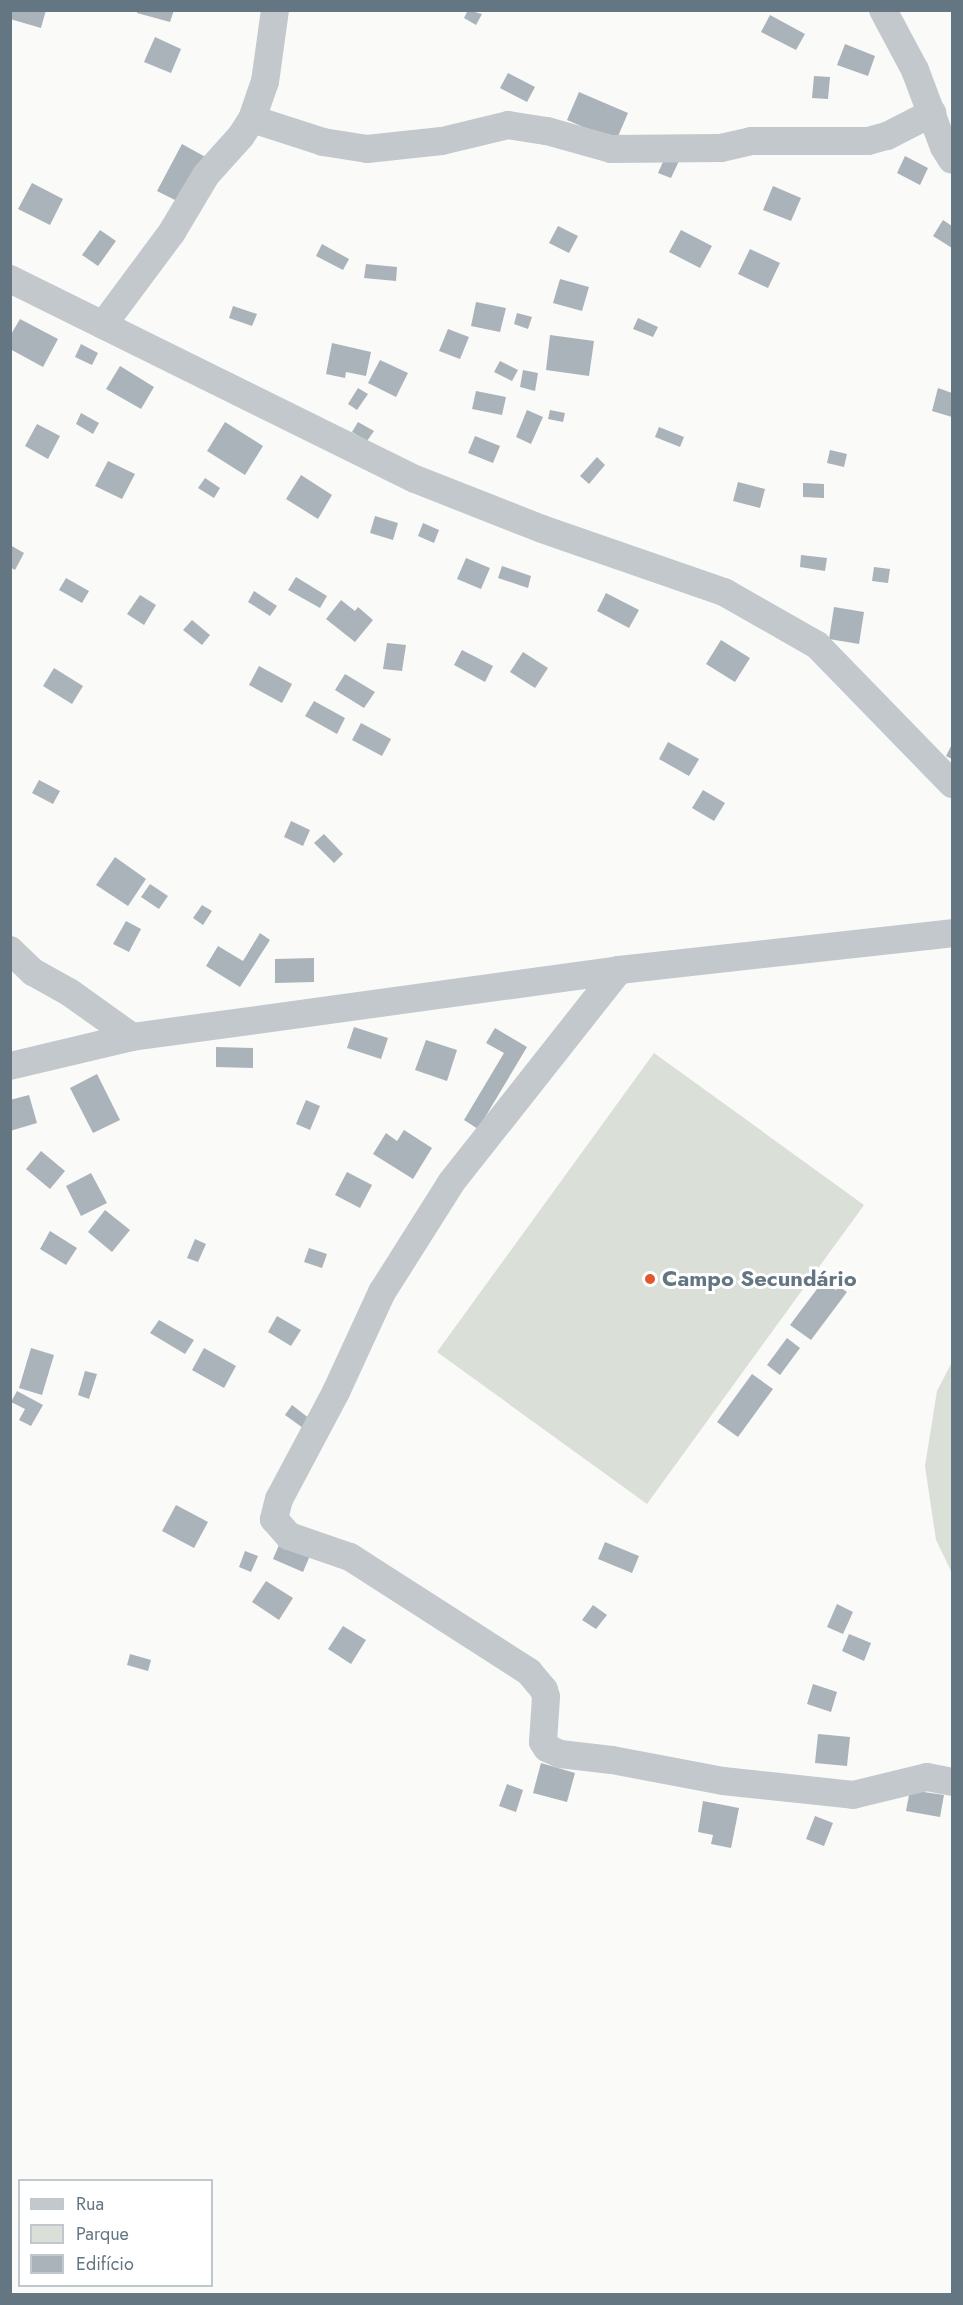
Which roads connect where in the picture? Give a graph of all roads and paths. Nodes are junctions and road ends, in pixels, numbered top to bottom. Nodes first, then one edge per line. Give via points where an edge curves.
1 (276, 10) edge
2 (883, 10) edge
3 (938, 106) edge
4 (252, 119) junction
5 (952, 160) edge
6 (10, 279) edge
7 (103, 325) junction
8 (952, 784) edge
9 (952, 933) edge
10 (10, 950) edge
11 (620, 970) junction
12 (132, 1037) junction
13 (10, 1066) edge
14 (952, 1782) edge

1 - 4 street via 265,82
2 - 3 street
3 - 4 street via 887,136 868,141 751,141 721,148 612,149 508,125 442,141 367,149 323,142
3 - 5 street via 944,147
4 - 7 street via 206,175 172,232
6 - 7 street
7 - 8 street via 415,478 542,530 724,592 817,645
9 - 11 street
10 - 12 street via 33,972 69,992
11 - 12 street
11 - 14 street via 451,1184 382,1292 336,1392 279,1499 274,1519 289,1536 350,1557 529,1672 546,1697 543,1742 560,1754 723,1781 853,1795 927,1777
12 - 13 street

